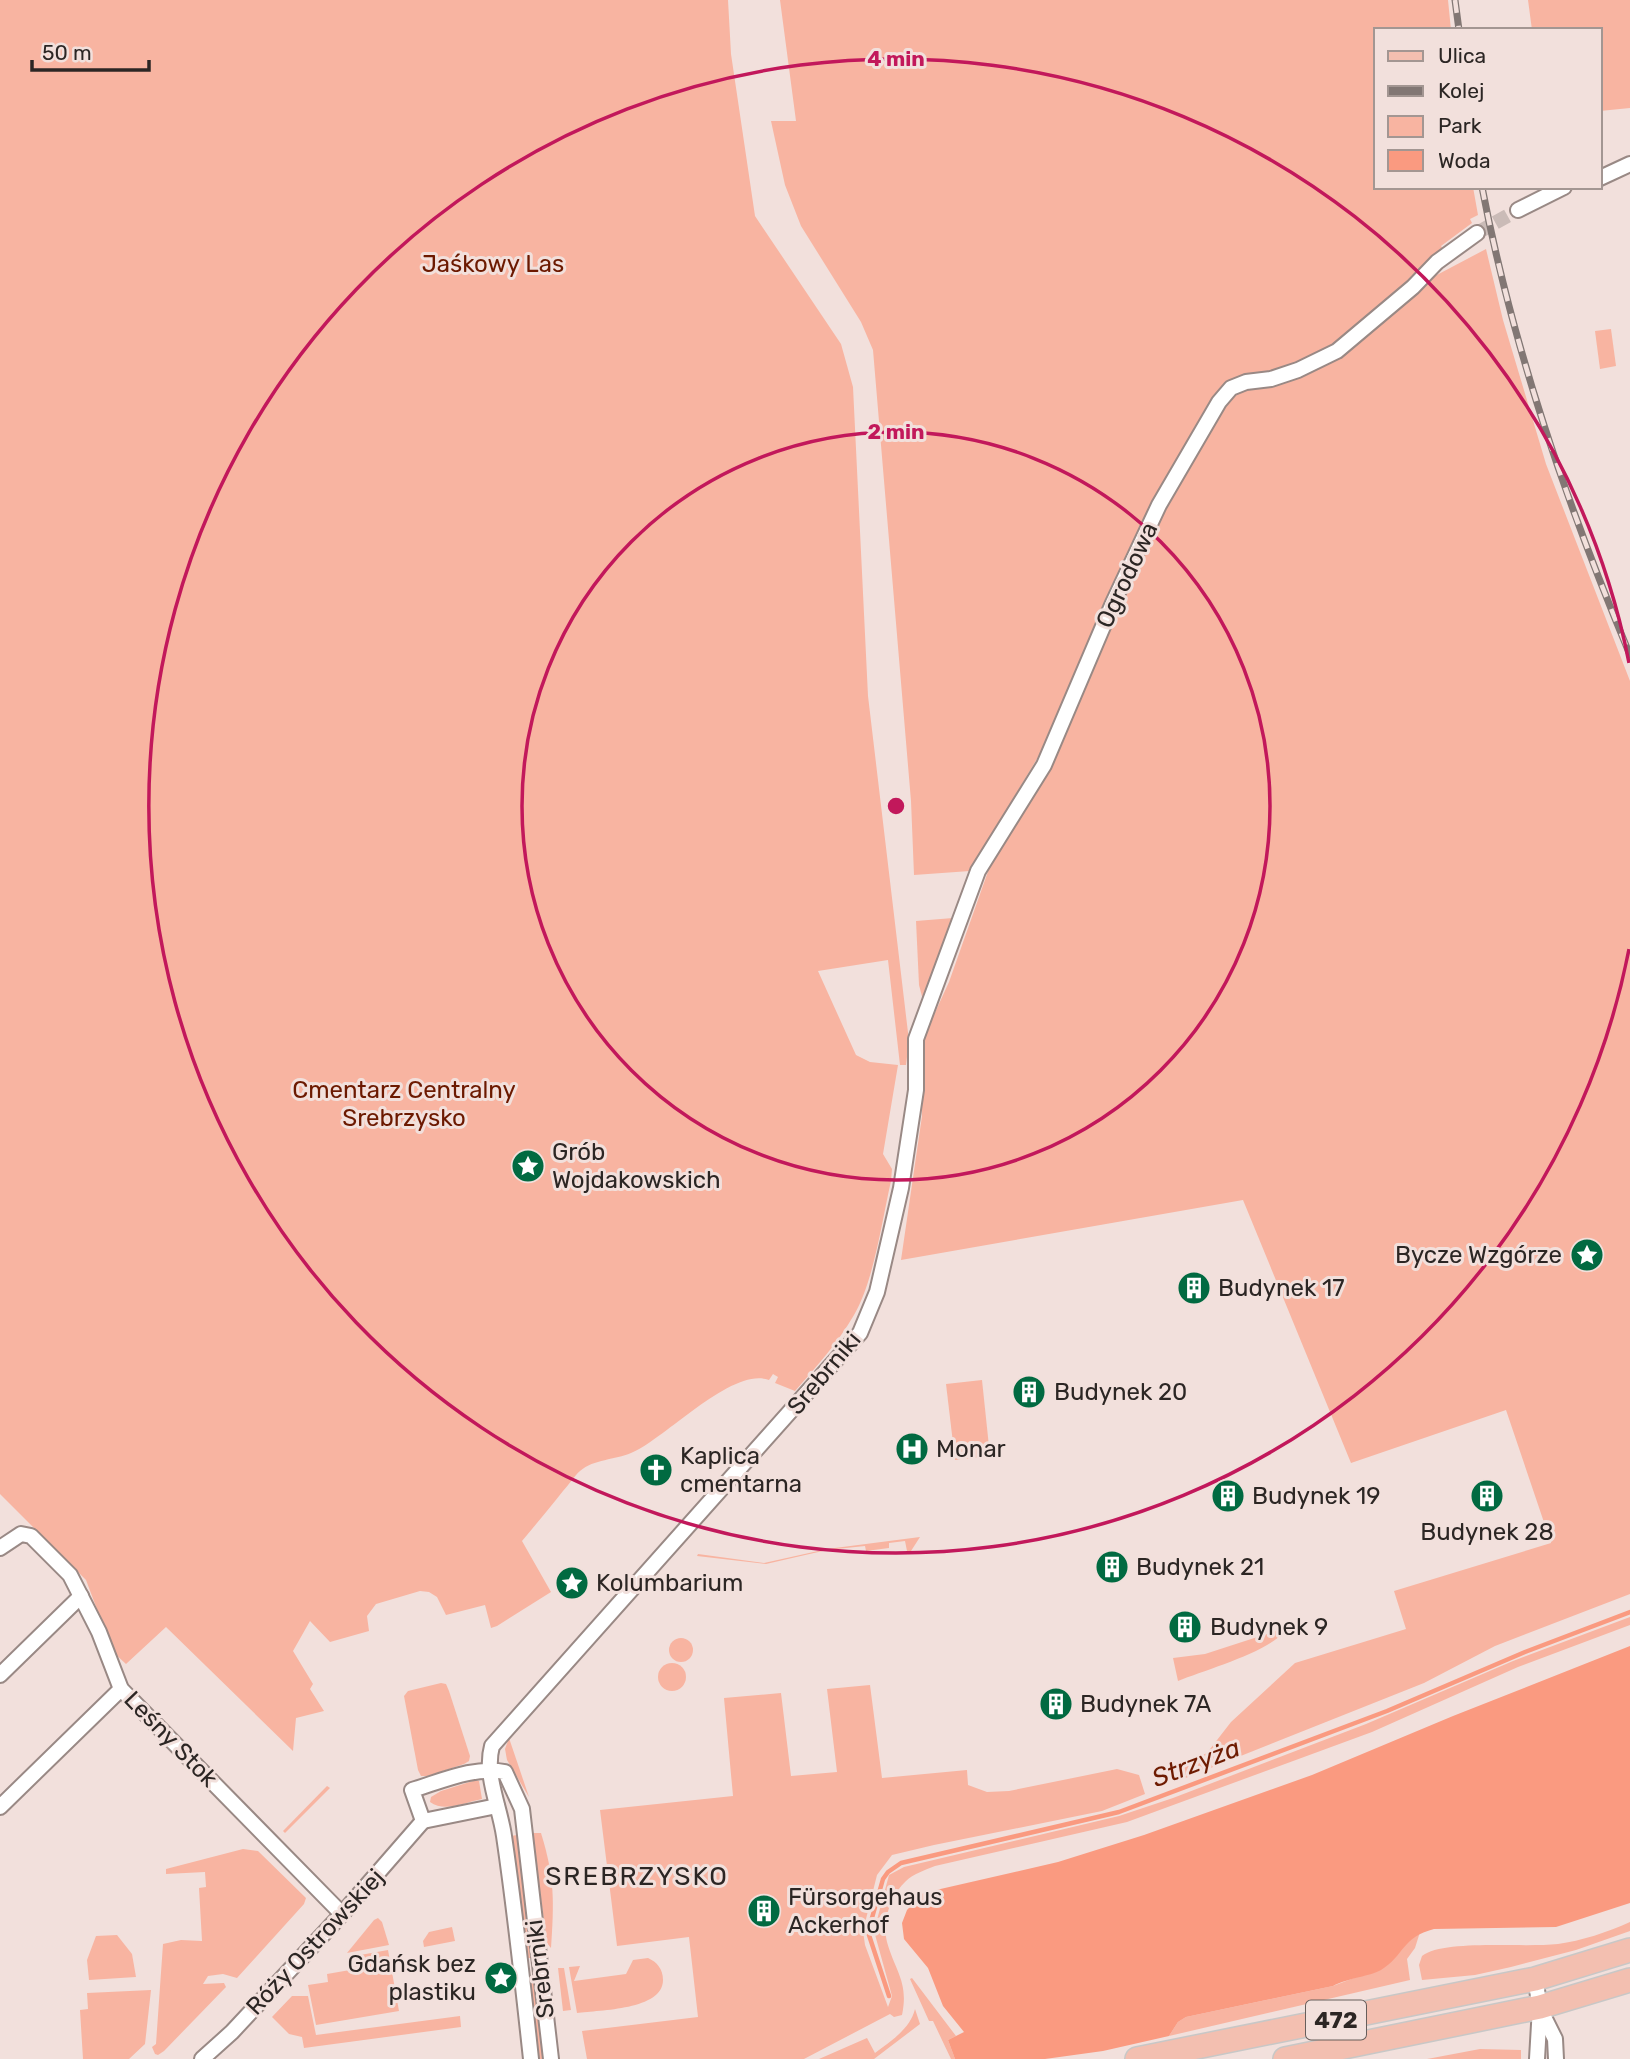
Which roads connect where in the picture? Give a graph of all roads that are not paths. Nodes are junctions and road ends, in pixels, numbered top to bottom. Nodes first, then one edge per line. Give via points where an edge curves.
1 (1630, 164) edge
2 (1602, 177) edge
3 (1560, 189) edge
4 (1518, 210) tunnel mouth
5 (1477, 233) tunnel mouth
6 (916, 1039) joint
7 (0, 1548) edge
8 (81, 1596) junction
9 (0, 1675) edge
10 (121, 1689) junction
11 (491, 1769) junction
12 (497, 1806) junction
13 (0, 1807) edge
14 (423, 1821) junction
15 (342, 1914) junction
16 (1630, 1950) edge
17 (539, 1964) junction
18 (520, 1966) junction
19 (1535, 1979) junction
20 (1630, 1980) edge
21 (1540, 2007) junction
22 (202, 2059) edge
23 (531, 2059) edge
24 (551, 2059) edge
25 (1137, 2059) edge
26 (1285, 2059) edge
27 (1537, 2059) edge
28 (1556, 2059) edge

1 - 2 street
3 - 4 street
5 - 6 street, Ogrodowa via 1437,262 1337,351 1298,370 1231,388 1219,402 1159,505 1044,765 978,871
6 - 11 street, Srebrniki via 916,1090 901,1188 877,1292 860,1333 492,1746
7 - 8 street, Leśny Stok via 21,1534 32,1536 70,1576
8 - 9 street
8 - 10 street, Leśny Stok
10 - 13 street
10 - 15 street, Leśny Stok
11 - 12 street, Srebrniki
11 - 14 street via 412,1790
11 - 17 street, Srebrniki via 505,1772 522,1809
12 - 14 street
12 - 18 street, Srebrniki
14 - 15 street, Róży Ostrowskiej
15 - 22 street, Róży Ostrowskiej
16 - 19 main road, 472
17 - 18 street
17 - 24 street, Srebrniki
18 - 23 street, Srebrniki
19 - 21 street
19 - 25 main road, 472
20 - 21 main road, 472
21 - 26 main road, 472
21 - 27 street
21 - 28 street via 1555,2039

